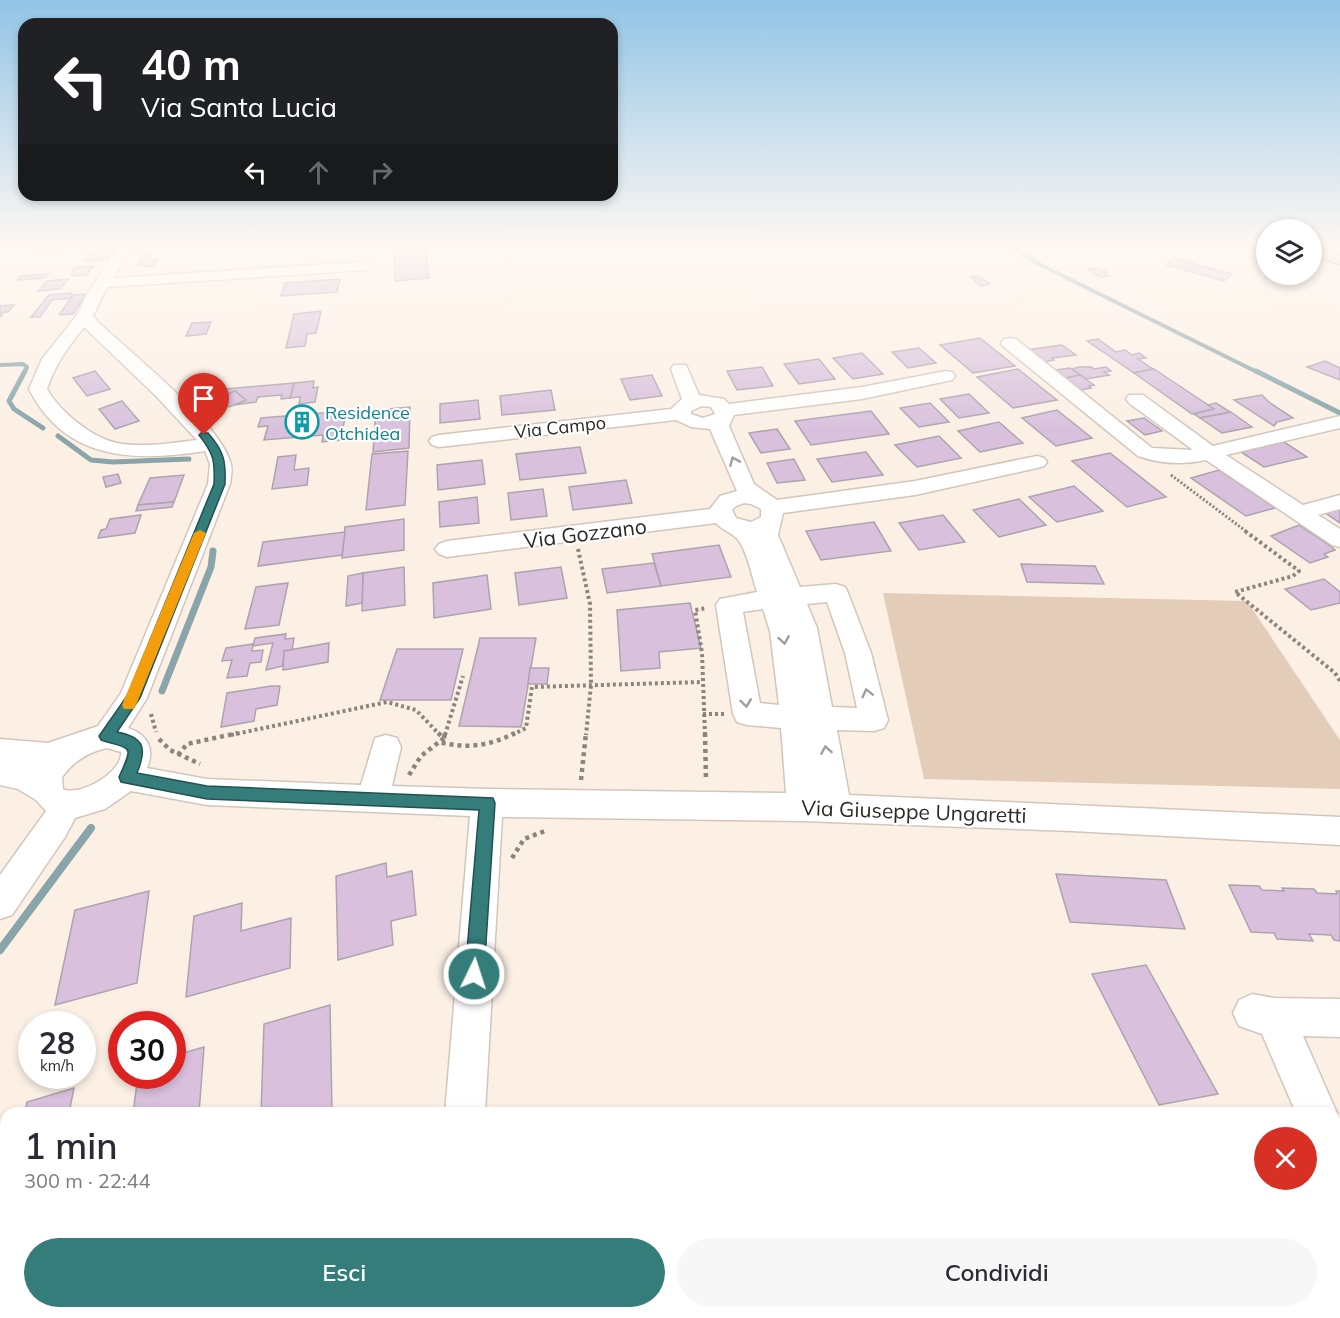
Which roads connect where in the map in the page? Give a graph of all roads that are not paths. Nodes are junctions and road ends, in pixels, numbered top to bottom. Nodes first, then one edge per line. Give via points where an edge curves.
1 (89, 308) edge
2 (85, 316) junction
3 (1010, 342) dead end
4 (680, 369) dead end
5 (946, 376) dead end
6 (1136, 399) dead end
7 (690, 413) junction
8 (723, 414) junction
9 (1340, 423) edge
10 (439, 441) dead end
11 (212, 444) junction
12 (1208, 452) junction
13 (1037, 462) dead end
14 (1340, 502) edge
15 (766, 510) junction
16 (1300, 513) junction
17 (730, 515) junction
18 (1340, 540) edge
19 (447, 549) dead end
20 (781, 598) junction
21 (794, 717) junction
22 (821, 718) junction
23 (106, 736) junction
24 (386, 747) dead end
25 (69, 750) junction
26 (0, 751) edge
27 (0, 772) edge
28 (127, 777) junction
29 (56, 797) junction
30 (373, 799) junction
31 (487, 803) junction
32 (803, 807) junction
33 (836, 808) junction
34 (1340, 831) edge
35 (0, 903) edge
36 (1340, 1018) edge
37 (465, 1107) edge
38 (1314, 1107) edge

1 - 2 street
2 - 11 street
2 - 11 street via 43,371 38,389 47,405 70,425 108,447 128,450
3 - 12 street via 1145,452 1191,457
4 - 7 street
5 - 8 street
6 - 12 street
7 - 8 street, Via Campo via 710,401
7 - 10 street, Via Campo
7 - 17 street via 702,430 728,493
15 -> 8 street via 745,487 719,426
9 - 12 street
11 - 23 street via 220,462 219,484 133,698
12 - 16 street
13 - 15 street via 915,488
14 - 16 street
15 - 17 street via 740,497
15 - 17 street via 756,528
15 - 20 street via 766,535
16 - 18 street
17 - 19 street, Via Gozzano
17 - 20 street via 750,540
20 -> 21 street
20 -> 21 street via 729,605 747,714
20 - 22 street via 804,628
22 -> 20 street via 874,720 858,653 836,593
21 - 32 street
33 -> 22 street
23 - 25 street
23 - 28 street via 129,740 134,747 136,756
24 - 30 street
25 - 26 street via 48,755
25 - 29 street via 45,780
27 - 29 street via 26,778
28 - 29 street via 92,800
28 - 30 street, Via Giuseppe Ungaretti via 207,792
29 - 35 street via 54,827
30 - 31 street, Via Giuseppe Ungaretti
31 - 32 street, Via Giuseppe Ungaretti
31 - 37 street
32 - 33 street, Via Giuseppe Ungaretti
33 - 34 street, Via Giuseppe Ungaretti
36 - 38 street via 1263,1015

